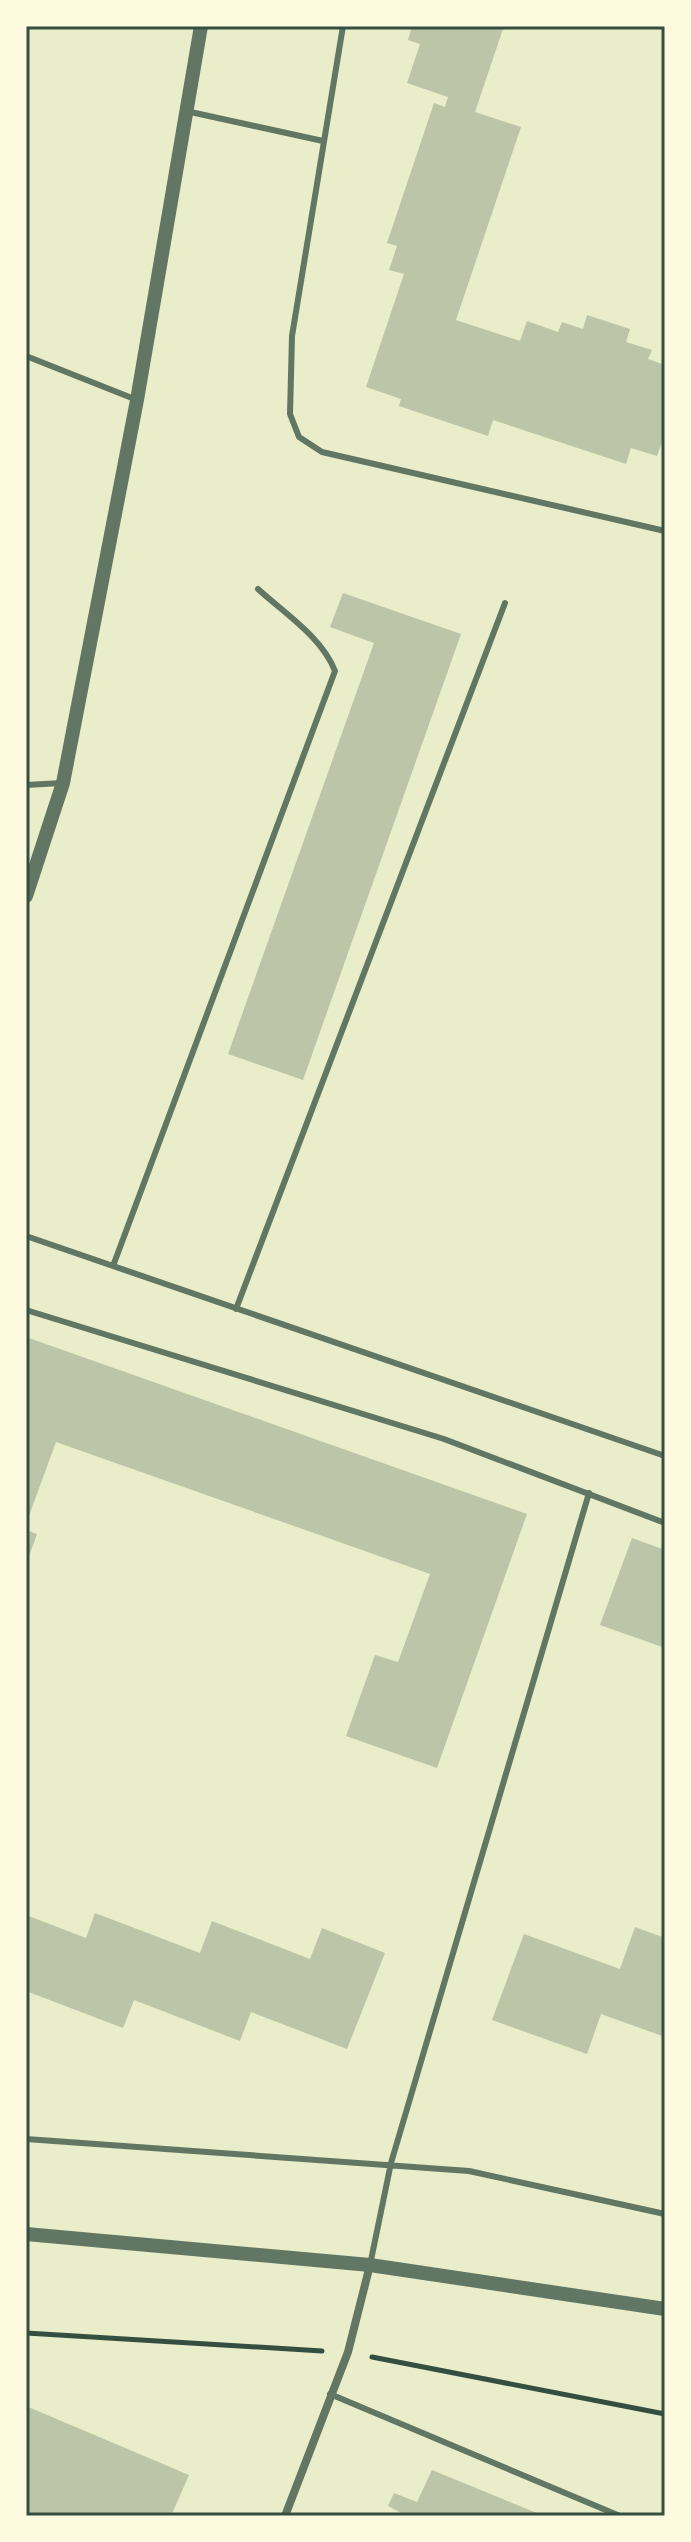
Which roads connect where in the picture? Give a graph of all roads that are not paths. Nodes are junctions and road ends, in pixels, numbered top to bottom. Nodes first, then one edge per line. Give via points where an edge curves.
1 (201, 26) edge
2 (343, 26) edge
3 (186, 111) junction
4 (323, 141) junction
5 (26, 356) edge
6 (137, 400) junction
7 (665, 531) edge
8 (258, 589) dead end
9 (505, 603) dead end
10 (63, 783) junction
11 (26, 785) edge
12 (26, 896) edge
13 (26, 1236) edge
14 (113, 1266) junction
15 (236, 1309) junction
16 (26, 1310) edge
17 (665, 1456) edge
18 (589, 1493) junction
19 (665, 1523) edge
20 (26, 2139) edge
21 (391, 2163) junction
22 (665, 2214) edge
23 (26, 2234) edge
24 (370, 2265) junction
25 (665, 2309) edge
26 (330, 2394) junction
27 (285, 2516) edge
28 (620, 2516) edge

1 - 3 street
2 - 4 lane
3 - 4 lane
3 - 6 street
4 - 7 lane via 292,336 290,414 299,437 322,452
5 - 6 lane
6 - 10 street
8 - 14 lane via 318,644 335,671
9 - 15 lane
10 - 11 lane
10 - 12 street
13 - 14 lane
14 - 15 lane
15 - 17 lane
16 - 18 lane via 444,1439
18 - 19 lane
18 - 21 lane
20 - 21 lane
21 - 22 lane via 469,2171
21 - 24 lane
23 - 24 street
24 - 25 street
24 - 26 street via 348,2352
26 - 27 street
26 - 28 lane

